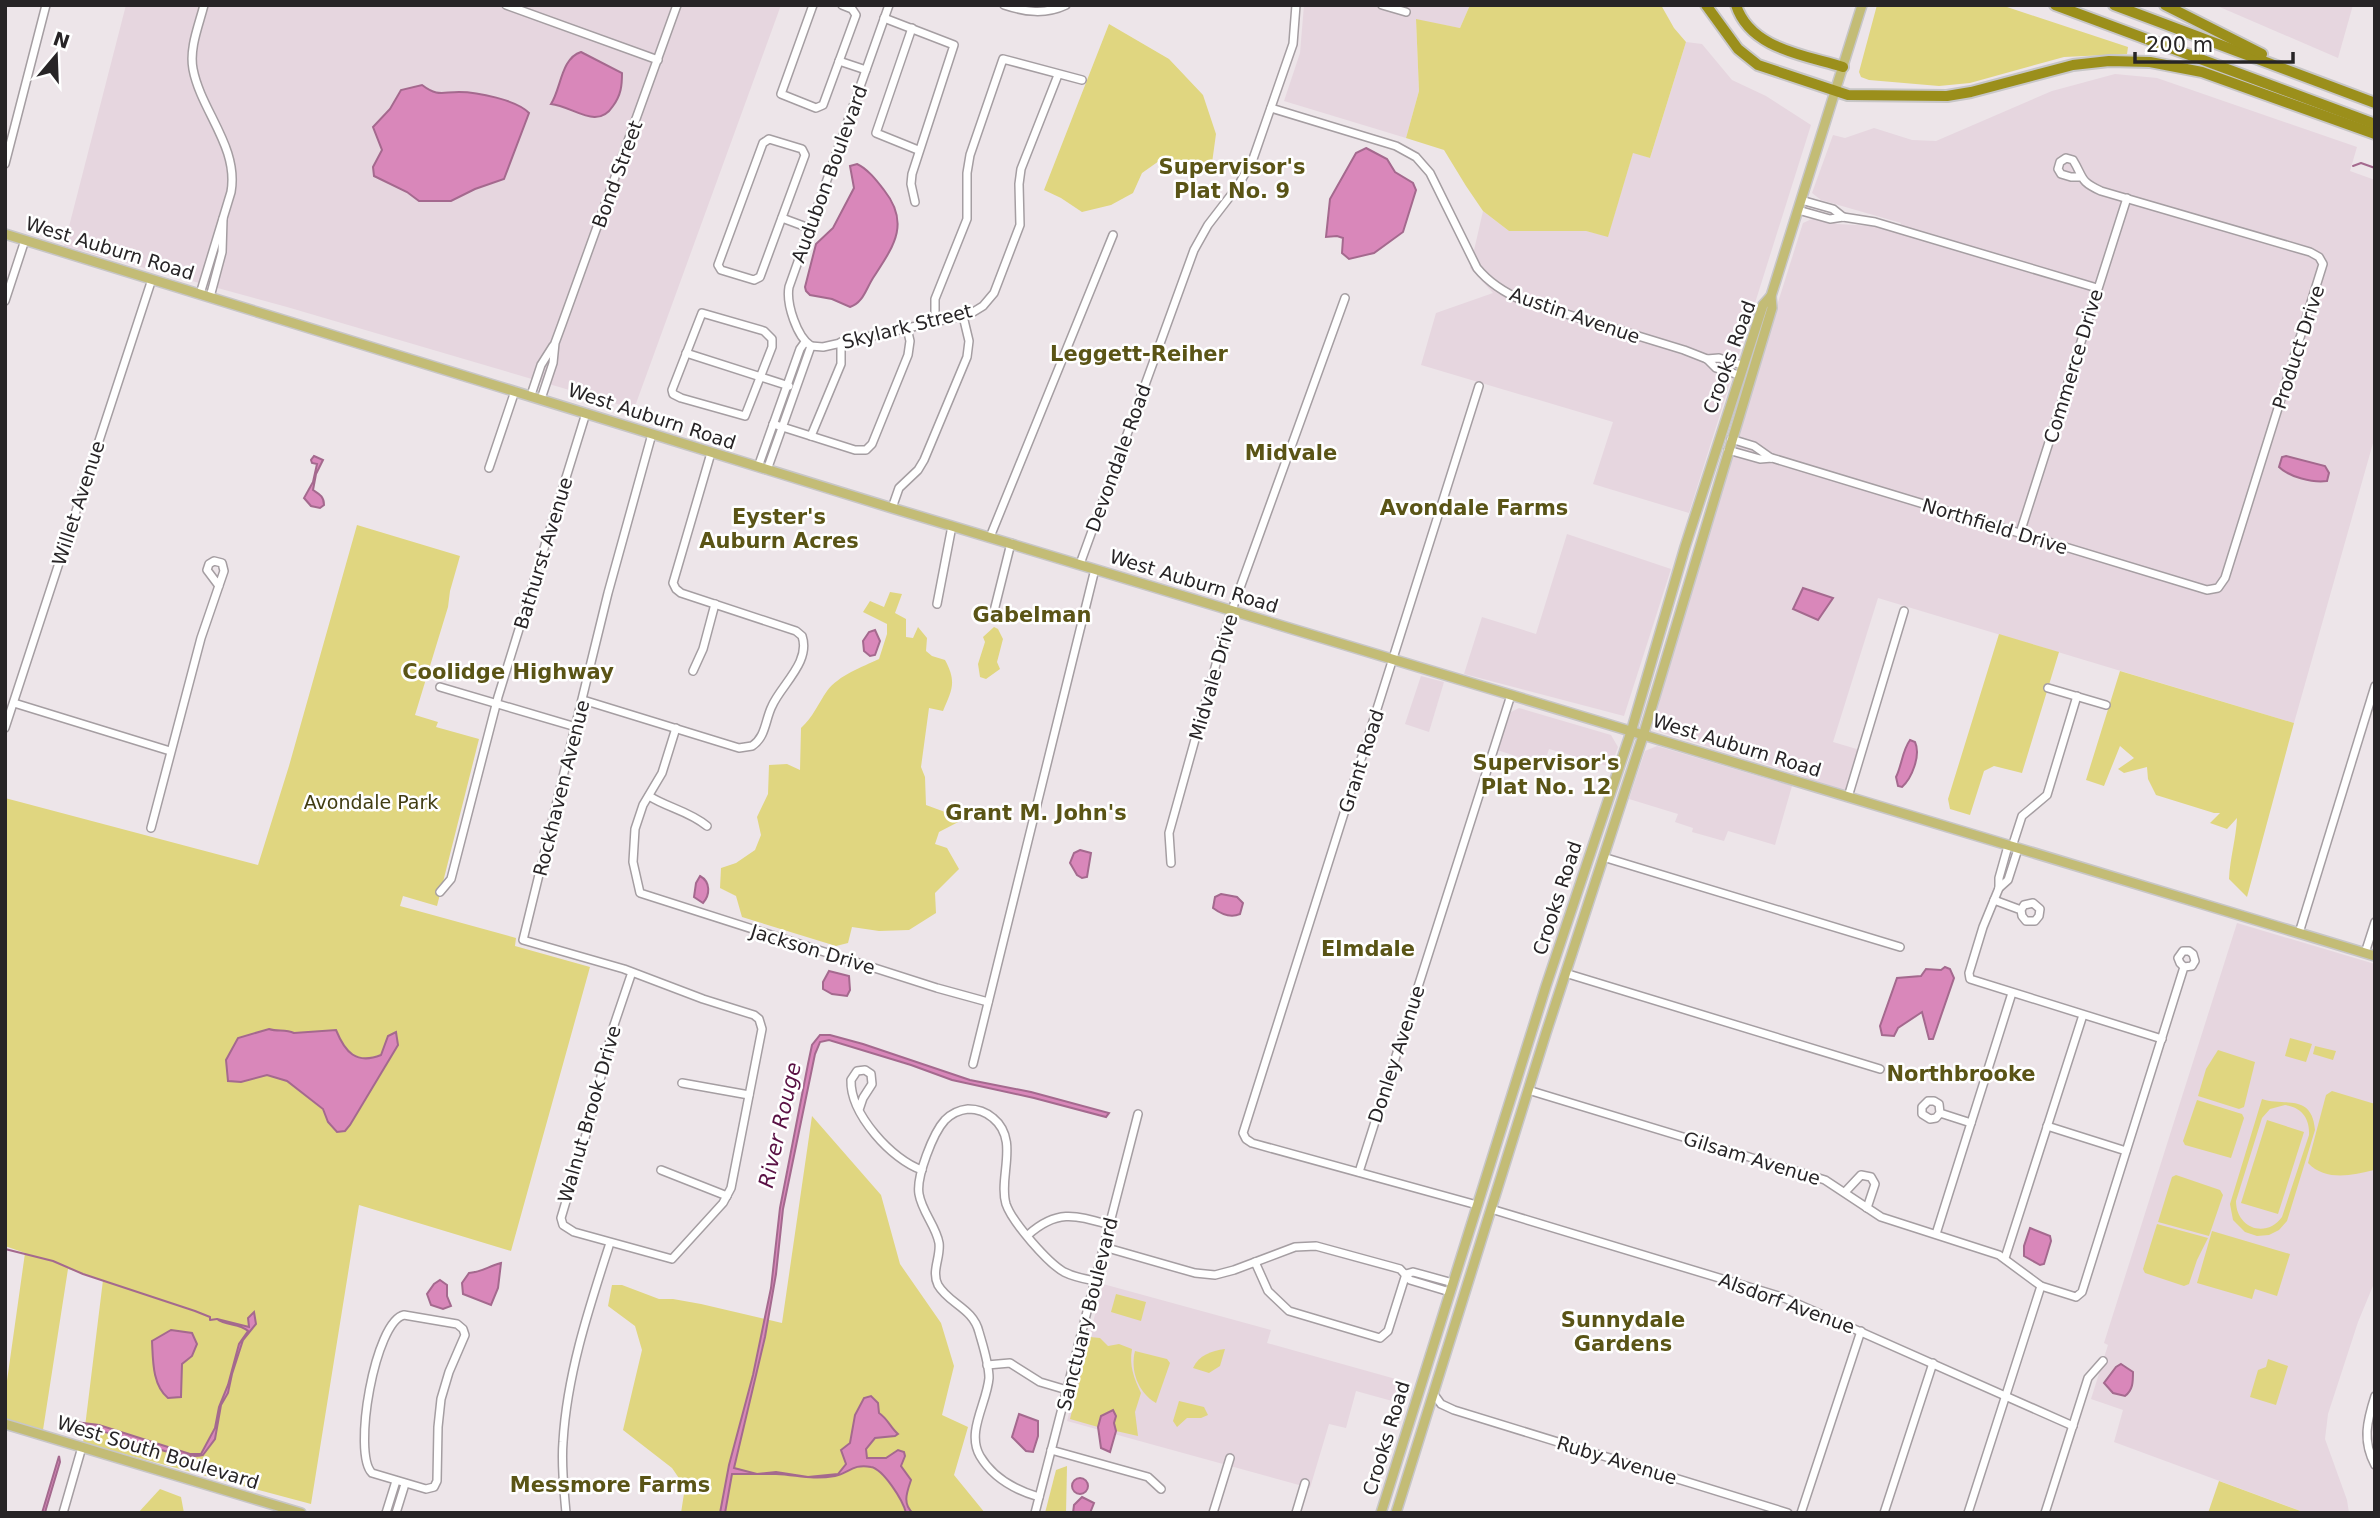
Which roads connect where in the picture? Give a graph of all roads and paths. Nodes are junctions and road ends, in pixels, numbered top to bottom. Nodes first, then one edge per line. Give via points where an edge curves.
1 (46, 5) edge
2 (204, 5) edge
3 (506, 5) edge
4 (677, 5) edge
5 (813, 5) edge
6 (842, 5) edge
7 (889, 5) edge
8 (1004, 5) edge
9 (1066, 5) edge
10 (1296, 5) edge
11 (1382, 5) edge
12 (1706, 5) edge
13 (1736, 5) edge
14 (1862, 5) edge
15 (2055, 5) edge
16 (2114, 5) edge
17 (2165, 5) edge
18 (1406, 12) dead end
19 (884, 18) junction
20 (912, 28) junction
21 (658, 60) junction
22 (839, 61) junction
23 (1843, 67) junction
24 (866, 70) junction
25 (1058, 75) junction
26 (1082, 80) dead end
27 (2334, 88) junction
28 (1836, 91) junction
29 (2375, 103) edge
30 (1271, 108) junction
31 (2375, 124) edge
32 (2375, 134) edge
33 (918, 150) junction
34 (5, 164) edge
35 (2079, 177) dead end
36 (2127, 198) junction
37 (1801, 200) junction
38 (915, 202) dead end
39 (1798, 210) junction
40 (1843, 217) junction
41 (782, 218) junction
42 (223, 219) junction
43 (809, 228) junction
44 (5, 234) edge
45 (1113, 234) dead end
46 (25, 240) junction
47 (152, 279) junction
48 (2097, 288) junction
49 (200, 294) junction
50 (1771, 296) junction
51 (210, 297) junction
52 (1345, 298) dead end
53 (5, 300) edge
54 (963, 316) junction
55 (935, 322) junction
56 (907, 328) junction
57 (841, 342) junction
58 (808, 344) junction
59 (686, 353) junction
60 (1707, 359) junction
61 (1742, 365) junction
62 (1739, 375) junction
63 (760, 376) junction
64 (1750, 380) junction
65 (787, 385) junction
66 (1479, 386) dead end
67 (795, 388) junction
68 (515, 391) junction
69 (536, 397) junction
70 (586, 413) junction
71 (773, 424) junction
72 (782, 427) junction
73 (652, 434) junction
74 (1720, 435) junction
75 (811, 436) junction
76 (1731, 439) junction
77 (1728, 450) junction
78 (711, 453) junction
79 (1772, 458) junction
80 (489, 468) dead end
81 (762, 469) junction
82 (1705, 481) junction
83 (1715, 493) junction
84 (892, 508) junction
85 (952, 526) junction
86 (2020, 533) junction
87 (990, 537) junction
88 (1011, 543) junction
89 (1080, 564) junction
90 (1095, 569) junction
91 (219, 586) dead end
92 (2218, 588) joint
93 (1671, 593) junction
94 (715, 604) junction
95 (937, 604) dead end
96 (1681, 606) junction
97 (994, 611) dead end
98 (1232, 611) junction
99 (1904, 611) dead end
100 (1393, 659) junction
101 (692, 671) dead end
102 (440, 687) dead end
103 (2375, 687) edge
104 (2048, 688) dead end
105 (1511, 695) junction
106 (2077, 696) junction
107 (583, 700) junction
108 (1640, 702) junction
109 (13, 703) junction
110 (496, 704) junction
111 (2106, 705) dead end
112 (1651, 711) junction
113 (576, 727) junction
114 (5, 728) edge
115 (676, 728) junction
116 (1631, 732) junction
117 (1643, 736) junction
118 (170, 751) junction
119 (1623, 755) junction
120 (1633, 766) junction
121 (649, 796) junction
122 (1848, 797) junction
123 (707, 826) dead end
124 (151, 828) dead end
125 (1593, 845) junction
126 (2013, 847) junction
127 (1603, 857) junction
128 (1171, 863) dead end
129 (440, 892) dead end
130 (1577, 892) junction
131 (1994, 900) junction
132 (1588, 902) junction
133 (2021, 910) dead end
134 (2375, 922) edge
135 (2299, 933) junction
136 (1900, 947) dead end
137 (2370, 954) edge
138 (2184, 967) dead end
139 (632, 972) junction
140 (1565, 973) junction
141 (2012, 993) junction
142 (988, 1002) junction
143 (2084, 1015) junction
144 (2162, 1039) junction
145 (973, 1064) dead end
146 (1881, 1069) dead end
147 (1517, 1080) junction
148 (682, 1083) dead end
149 (1528, 1090) junction
150 (749, 1095) junction
151 (859, 1110) junction
152 (1940, 1113) dead end
153 (1138, 1114) dead end
154 (1971, 1123) junction
155 (2048, 1126) junction
156 (1495, 1149) junction
157 (2126, 1151) junction
158 (1506, 1160) junction
159 (660, 1170) dead end
160 (922, 1170) junction
161 (1359, 1172) junction
162 (1845, 1192) junction
163 (727, 1196) junction
164 (1477, 1205) junction
165 (1867, 1208) junction
166 (1491, 1209) junction
167 (1110, 1225) junction
168 (1936, 1234) junction
169 (1028, 1235) junction
170 (610, 1242) junction
171 (1104, 1247) junction
172 (2005, 1258) junction
173 (1255, 1262) junction
174 (1406, 1274) junction
175 (1095, 1281) junction
176 (2041, 1286) junction
177 (1452, 1287) junction
178 (1443, 1314) junction
179 (1454, 1326) junction
180 (1861, 1331) junction
181 (2103, 1361) dead end
182 (1933, 1363) junction
183 (987, 1365) junction
184 (1067, 1390) junction
185 (1433, 1393) junction
186 (1417, 1396) junction
187 (2005, 1396) junction
188 (2375, 1396) edge
189 (1446, 1407) junction
190 (1427, 1412) junction
191 (5, 1423) edge
192 (2073, 1426) junction
193 (82, 1447) junction
194 (1051, 1450) junction
195 (1230, 1458) dead end
196 (2375, 1465) edge
197 (396, 1481) junction
198 (405, 1483) junction
199 (1306, 1483) dead end
200 (1161, 1489) dead end
201 (1040, 1497) junction
202 (62, 1513) edge
203 (301, 1513) edge
204 (386, 1513) edge
205 (396, 1513) edge
206 (566, 1513) edge
207 (1035, 1513) edge
208 (1213, 1513) edge
209 (1296, 1513) edge
210 (1381, 1513) edge
211 (1396, 1513) edge
212 (1788, 1513) edge
213 (1801, 1513) edge
214 (1884, 1513) edge
215 (1968, 1513) edge
216 (2045, 1513) edge

1 - 34 street
2 - 42 street via 192,60 232,169
3 - 21 street
4 - 21 street, Bond Street
5 - 22 street via 782,94 820,108
6 - 22 street via 856,15
7 - 19 street, Audubon Boulevard
8 - 9 street via 1035,12
10 - 30 street, Devondale Road via 1295,35
11 - 18 street
12 - 28 highway via 1738,49 1758,65
13 - 23 highway via 1747,27 1764,40
14 - 23 main road, Crooks Road
15 - 31 highway
16 - 27 highway
17 - 27 highway
19 - 20 street
19 - 24 street, Audubon Boulevard
20 - 33 street via 876,133
20 - 33 street via 954,45
21 - 69 street, Bond Street via 555,343 553,363
22 - 24 street
23 - 28 main road, Crooks Road
24 - 43 street, Audubon Boulevard
25 - 26 street
25 - 54 street, Skylark Street via 1021,169 1021,220 1016,241 991,297 976,312
25 - 55 street via 1003,59 970,155 967,219 935,299
27 - 29 highway
28 - 32 highway via 1947,96 2073,65 2150,62 2202,72
28 - 37 main road, Crooks Road
30 - 60 street, Austin Avenue via 1396,146 1416,157 1430,173 1477,268 1501,290
30 - 89 street, Devondale Road via 1245,177 1194,250
33 - 38 street via 911,180
35 - 36 street
36 - 48 street, Commerce Drive
36 - 92 street, Product Drive via 2310,252 2323,264
37 - 39 main road, Crooks Road
37 - 40 street via 1833,209
39 - 40 street via 1830,219
39 - 50 main road, Crooks Road
40 - 48 street via 1893,227
41 - 41 street via 805,152 765,140 718,268 759,278
41 - 43 street
42 - 49 street
42 - 51 street via 222,252
43 - 58 street, Audubon Boulevard via 788,299
44 - 46 main road, West Auburn Road
45 - 87 street
46 - 47 main road, West Auburn Road
46 - 53 street
47 - 49 main road, West Auburn Road
47 - 109 street, Willet Avenue
48 - 86 street, Commerce Drive
49 - 51 main road, West Auburn Road
50 - 61 main road, Crooks Road via 1763,305
50 - 64 main road, Crooks Road via 1772,308
51 - 68 main road, West Auburn Road
52 - 98 street, Midvale Drive
54 - 55 street, Skylark Street
54 - 84 street via 969,341 967,357 925,460 899,488
55 - 56 street, Skylark Street
56 - 57 street, Skylark Street
56 - 75 street via 908,355 870,448 855,450
57 - 58 street, Skylark Street via 823,347
57 - 75 street via 841,364
58 - 65 street
58 - 67 street
59 - 63 street
59 - 63 street via 699,317 707,313 770,335 772,347
59 - 63 street via 673,394 741,417 747,413
60 - 61 street, Austin Avenue
60 - 62 street, Austin Avenue via 1716,368
61 - 62 main road, Crooks Road
61 - 64 main road
62 - 74 main road, Crooks Road
63 - 65 street
64 - 76 main road, Crooks Road
65 - 67 street
65 - 71 street
66 - 100 street, Grant Road
67 - 72 street
68 - 69 main road, West Auburn Road
68 - 80 street
69 - 70 main road, West Auburn Road
70 - 73 main road, West Auburn Road
70 - 110 street, Bathurst Avenue
71 - 72 street
71 - 81 street
72 - 75 street
72 - 81 street
73 - 78 main road, West Auburn Road
73 - 107 street, Rockhaven Avenue
74 - 77 main road
74 - 82 main road, Crooks Road
76 - 77 main road, Crooks Road
76 - 79 street, Northfield Drive
77 - 79 street, Northfield Drive
77 - 83 main road, Crooks Road
78 - 81 main road, West Auburn Road
78 - 94 street via 673,576 681,593
79 - 86 street, Northfield Drive
81 - 84 main road, West Auburn Road
82 - 83 main road via 1714,485
82 - 93 main road, Crooks Road
83 - 96 main road, Crooks Road
84 - 85 main road, West Auburn Road
85 - 87 main road, West Auburn Road
85 - 95 street
86 - 92 street, Northfield Drive via 2207,590
87 - 88 main road, West Auburn Road
88 - 89 main road, West Auburn Road
88 - 97 street
89 - 90 main road, West Auburn Road
90 - 98 main road, West Auburn Road
90 - 142 street
91 - 118 street
93 - 96 main road via 1680,597
93 - 108 main road, Crooks Road
94 - 101 street via 702,654
94 - 115 street via 796,631 804,645 755,744 739,748
96 - 112 main road, Crooks Road
98 - 100 main road, West Auburn Road
98 - 128 street, Midvale Drive via 1170,833
99 - 122 street
100 - 105 main road, West Auburn Road
100 - 161 street, Grant Road via 1244,1129 1252,1143
102 - 110 street
103 - 135 street
104 - 106 street
105 - 116 main road, West Auburn Road
105 - 161 street, Donley Avenue
106 - 111 street
106 - 126 street via 2047,794 2022,817
107 - 113 street, Rockhaven Avenue
107 - 115 street
108 - 112 main road via 1643,709
108 - 116 main road, Crooks Road
109 - 114 street, Willet Avenue
109 - 118 street
110 - 113 street
110 - 129 street, Bathurst Avenue via 451,880
112 - 117 main road, Crooks Road
113 - 139 street, Rockhaven Avenue via 523,940
115 - 121 street
116 - 117 main road, West Auburn Road
116 - 119 main road, Crooks Road
117 - 120 main road, Crooks Road
117 - 122 main road, West Auburn Road
118 - 124 street
119 - 120 main road
119 - 125 main road, Crooks Road
120 - 127 main road, Crooks Road
121 - 123 street
121 - 142 street, Jackson Drive via 632,845 640,893
122 - 126 main road, West Auburn Road
125 - 127 main road via 1594,856
125 - 130 main road, Crooks Road
126 - 131 street via 2008,880
126 - 135 main road, West Auburn Road
127 - 132 main road, Crooks Road
127 - 136 street
130 - 132 main road
130 - 147 main road, Crooks Road
131 - 133 street
131 - 141 street via 1969,977
132 - 140 main road, Crooks Road
134 - 137 street
135 - 137 main road, West Auburn Road
138 - 144 street
139 - 150 street via 759,1019 762,1029
139 - 170 street, Walnut Brook Drive via 561,1218 570,1230
140 - 146 street
140 - 149 main road, Crooks Road
141 - 143 street
141 - 154 street
142 - 145 street
143 - 144 street
143 - 155 street
144 - 157 street
147 - 149 main road via 1519,1088
147 - 156 main road, Crooks Road
148 - 150 street
149 - 158 main road, Crooks Road
149 - 162 street, Gilsam Avenue via 1820,1178
150 - 163 street
151 - 151 street via 851,1080 857,1071 865,1070 873,1080
151 - 160 street via 900,1159
152 - 154 street
153 - 167 street, Sanctuary Boulevard
154 - 168 street
155 - 157 street
155 - 172 street
156 - 158 main road via 1503,1151
156 - 164 main road, Crooks Road
157 - 176 street, Gilsam Avenue via 2082,1292 2074,1297
158 - 166 main road, Crooks Road
159 - 163 street
160 - 169 street via 939,1127 948,1117 968,1110 990,1116 1006,1141 1007,1205
160 - 183 street via 919,1194 939,1247 937,1283 974,1319
161 - 164 street
162 - 165 street, Gilsam Avenue
162 - 165 street via 1858,1177 1871,1177 1875,1184
163 - 170 street via 672,1259
164 - 177 main road, Crooks Road
165 - 168 street, Gilsam Avenue via 1886,1219
166 - 179 main road, Crooks Road
166 - 180 street, Alsdorf Avenue via 1762,1290
167 - 169 street via 1062,1216 1046,1220
167 - 171 street, Sanctuary Boulevard
168 - 172 street, Gilsam Avenue
169 - 175 street via 1058,1268
170 - 206 street via 570,1385 562,1455
171 - 173 street via 1207,1275
171 - 175 street, Sanctuary Boulevard
172 - 176 street, Gilsam Avenue
173 - 174 street via 1295,1247 1317,1246
173 - 174 street via 1268,1291 1289,1311 1380,1338 1388,1331
174 - 177 street via 1410,1280
175 - 184 street, Sanctuary Boulevard
176 - 187 street
177 - 178 main road, Crooks Road
178 - 179 main road via 1445,1324
178 - 186 main road, Crooks Road
179 - 185 main road, Crooks Road
180 - 182 street, Alsdorf Avenue
180 - 213 street
181 - 192 street via 2088,1378
182 - 187 street, Alsdorf Avenue
182 - 214 street
183 - 184 street via 1010,1363 1040,1382
183 - 201 street via 988,1385 976,1432 978,1452 1004,1482
184 - 194 street, Sanctuary Boulevard
185 - 189 street, Ruby Avenue
185 - 190 main road, Crooks Road
186 - 190 main road
186 - 210 main road, Crooks Road
187 - 192 street, Alsdorf Avenue
187 - 215 street
188 - 196 street via 2366,1431
189 - 190 street
189 - 212 street, Ruby Avenue
190 - 211 main road, Crooks Road
191 - 193 main road, West South Boulevard
192 - 216 street
193 - 202 street
193 - 203 main road, West South Boulevard
194 - 200 street via 1148,1477
194 - 201 street, Sanctuary Boulevard
195 - 208 street
197 - 198 street
197 - 198 street via 372,1473 366,1464 369,1394 380,1349 393,1321 401,1315 457,1324 465,1338 441,1399 437,1481 426,1489
197 - 204 street
198 - 205 street
199 - 209 street
201 - 207 street, Sanctuary Boulevard

